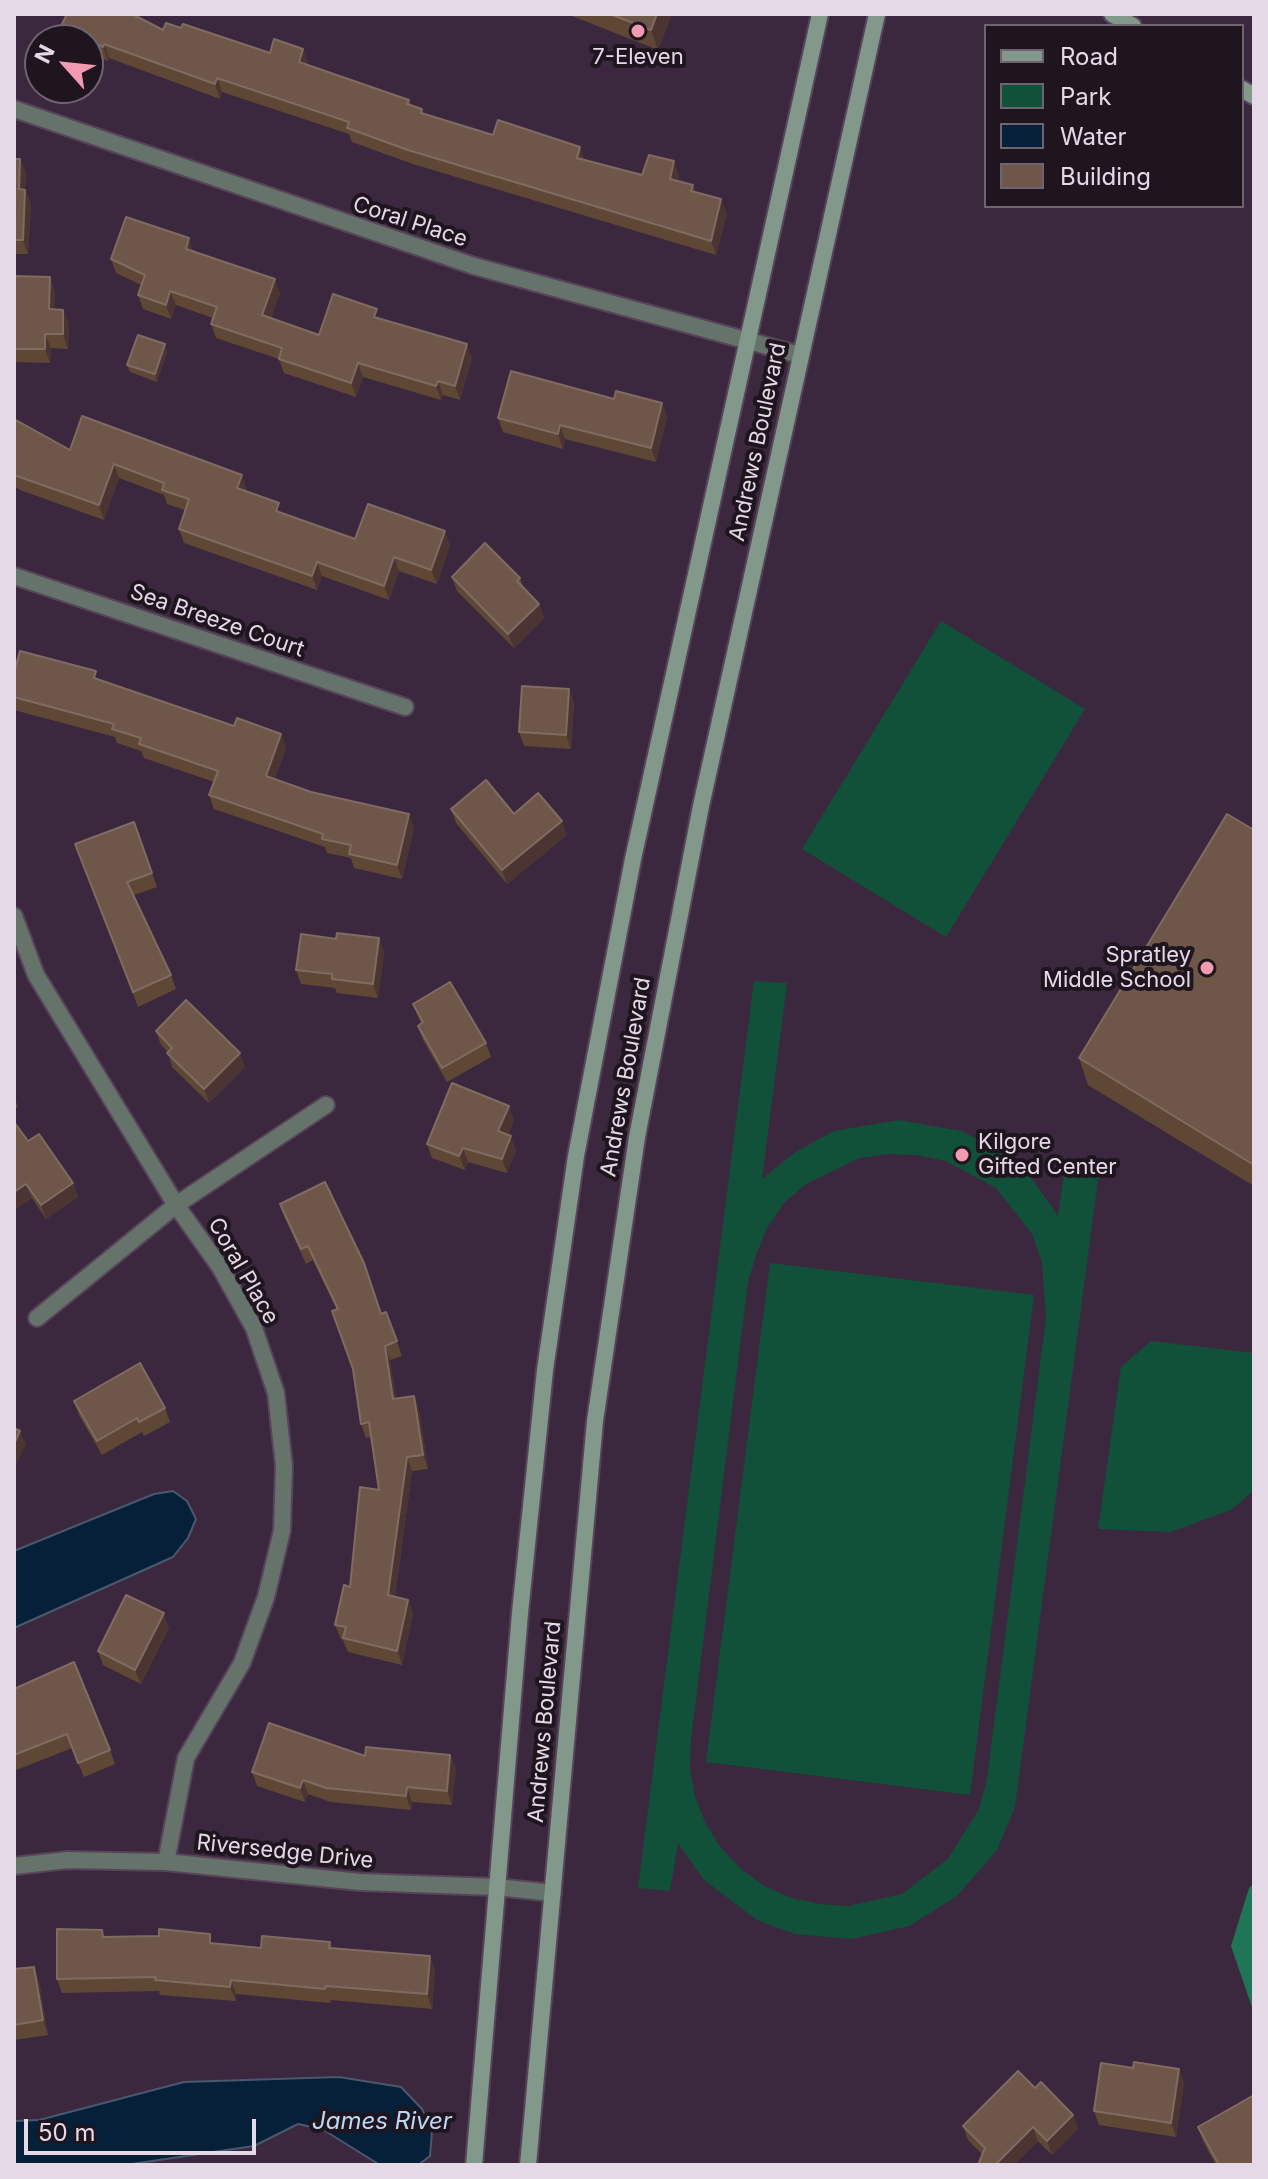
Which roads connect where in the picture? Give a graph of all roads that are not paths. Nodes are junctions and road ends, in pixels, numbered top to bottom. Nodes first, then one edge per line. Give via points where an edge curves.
1 (820, 14) edge
2 (877, 14) edge
3 (1112, 14) edge
4 (1130, 24) edge
5 (14, 109) edge
6 (748, 342) junction
7 (800, 355) junction
8 (14, 576) edge
9 (405, 707) dead end
10 (14, 916) edge
11 (326, 1105) dead end
12 (176, 1205) junction
13 (37, 1318) dead end
14 (166, 1862) junction
15 (14, 1866) edge
16 (496, 1887) junction
17 (553, 1893) junction
18 (474, 2165) edge
19 (528, 2165) edge

1 - 6 street, Andrews Boulevard
2 - 7 street, Andrews Boulevard
3 - 4 street
5 - 6 street, Coral Place via 383,238
6 - 7 street, Coral Place
6 - 16 street, Andrews Boulevard via 633,859 574,1170 545,1370
7 - 17 street, Andrews Boulevard via 701,806 637,1137 595,1421
8 - 9 street, Sea Breeze Court
10 - 12 street, Coral Place via 36,975
11 - 12 street
12 - 13 street
12 - 14 street, Coral Place via 254,1328 276,1393 284,1466 282,1531 266,1597 242,1663 186,1758
14 - 15 street, Riversedge Drive via 68,1860
14 - 16 street, Riversedge Drive via 360,1882
16 - 17 street, Riversedge Drive
16 - 18 street, Andrews Boulevard
17 - 19 street, Andrews Boulevard

